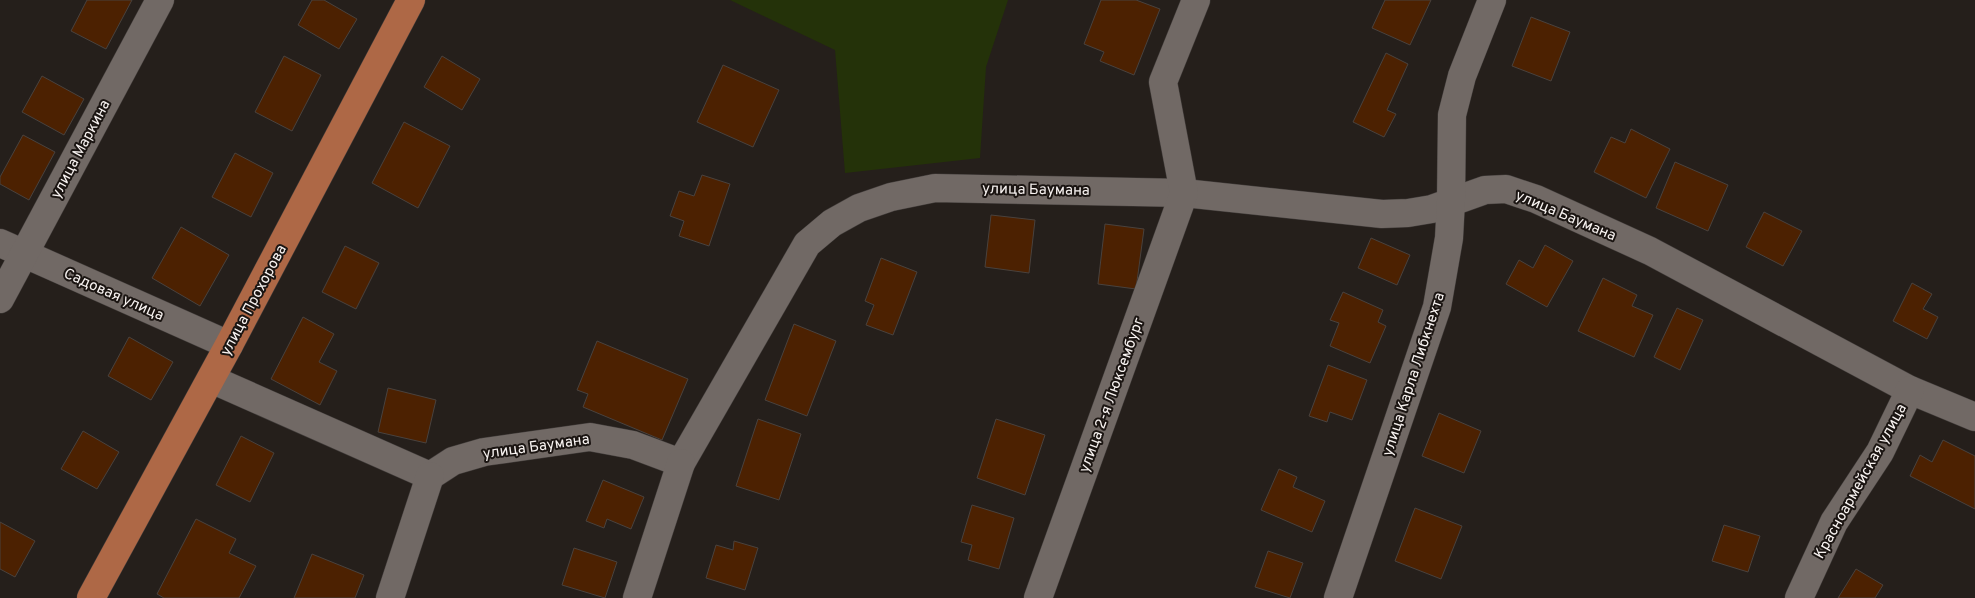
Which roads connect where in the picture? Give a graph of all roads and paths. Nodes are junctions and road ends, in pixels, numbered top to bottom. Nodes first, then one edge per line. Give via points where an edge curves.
1 (160, 0) edge
2 (412, 0) edge
3 (1196, 0) edge
4 (1492, 0) edge
5 (1184, 193) junction
6 (1451, 201) junction
7 (12, 249) edge
8 (0, 299) edge
9 (229, 345) junction
10 (211, 379) junction
11 (1910, 390) junction
12 (1972, 408) edge
13 (681, 463) junction
14 (430, 476) junction
15 (91, 598) edge
16 (390, 598) edge
17 (637, 598) edge
18 (1038, 598) edge
19 (1338, 598) edge
20 (1799, 598) edge

1 - 7 street, улица Маркина
2 - 9 main road, улица Прохорова
3 - 5 street via 1163,82
4 - 6 street, улица Карла Либкнехта via 1462,76 1452,115
5 - 6 street, улица Баумана via 1382,214 1432,209
5 - 13 street, улица Баумана via 935,188 859,208 832,223 807,244
5 - 18 street, улица 2-я Люксембург
6 - 11 street, улица Баумана via 1485,190 1506,189 1536,199 1650,251
6 - 19 street, улица Карла Либкнехта via 1449,238 1437,307
7 - 8 street, улица Маркина
7 - 9 street, Садовая улица
9 - 10 main road, улица Прохорова
10 - 14 street
10 - 15 main road, улица Прохорова
11 - 12 street, улица Баумана
11 - 20 street, Красноармейская улица via 1880,452 1834,522
13 - 14 street, улица Баумана via 633,444 590,437 484,452 453,461
13 - 17 street
14 - 16 street

